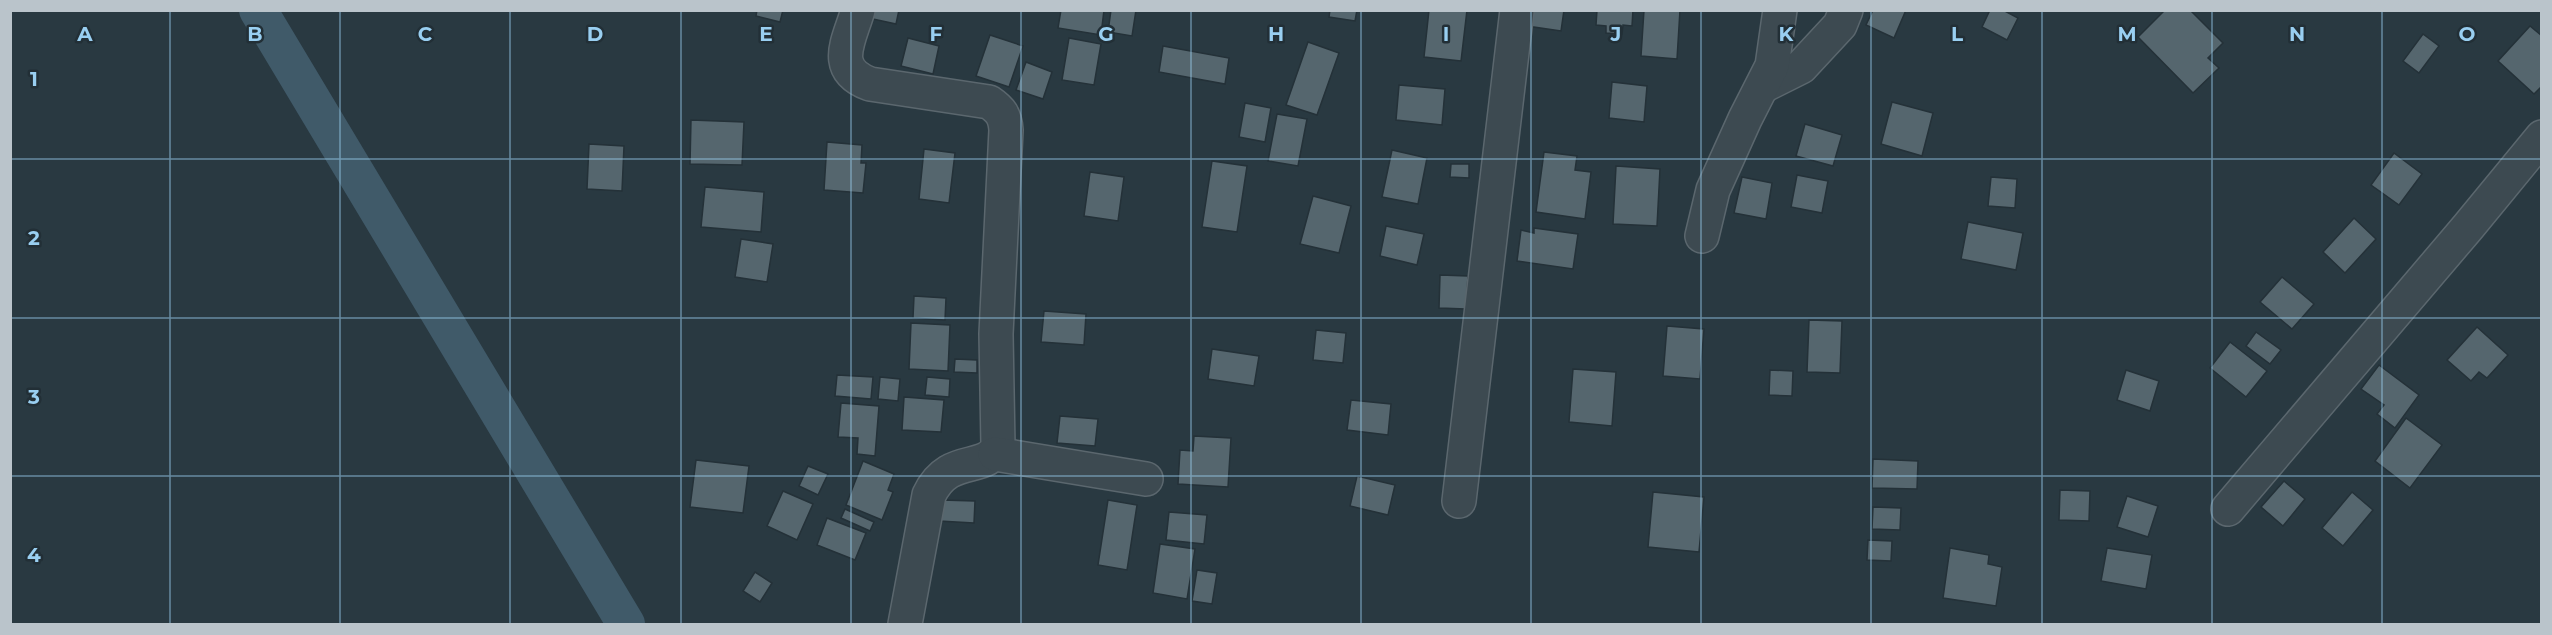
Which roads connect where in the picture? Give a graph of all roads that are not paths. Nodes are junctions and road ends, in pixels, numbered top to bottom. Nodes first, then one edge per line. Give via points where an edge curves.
1 (858, 10) edge
2 (1517, 10) edge
3 (1780, 10) edge
4 (1846, 10) edge
5 (1763, 86) junction
6 (2541, 137) edge
7 (1702, 236) dead end
8 (995, 454) junction
9 (1146, 479) dead end
10 (1459, 501) dead end
11 (2228, 509) dead end
12 (905, 624) edge

1 - 8 street via 844,55 846,66 856,79 981,100 1005,117 996,334 999,436
2 - 10 street
3 - 5 street via 1772,66
4 - 5 street via 1840,25 1801,67
5 - 7 street via 1713,190
6 - 11 street
8 - 9 street
8 - 12 street via 953,468 935,483 929,495

